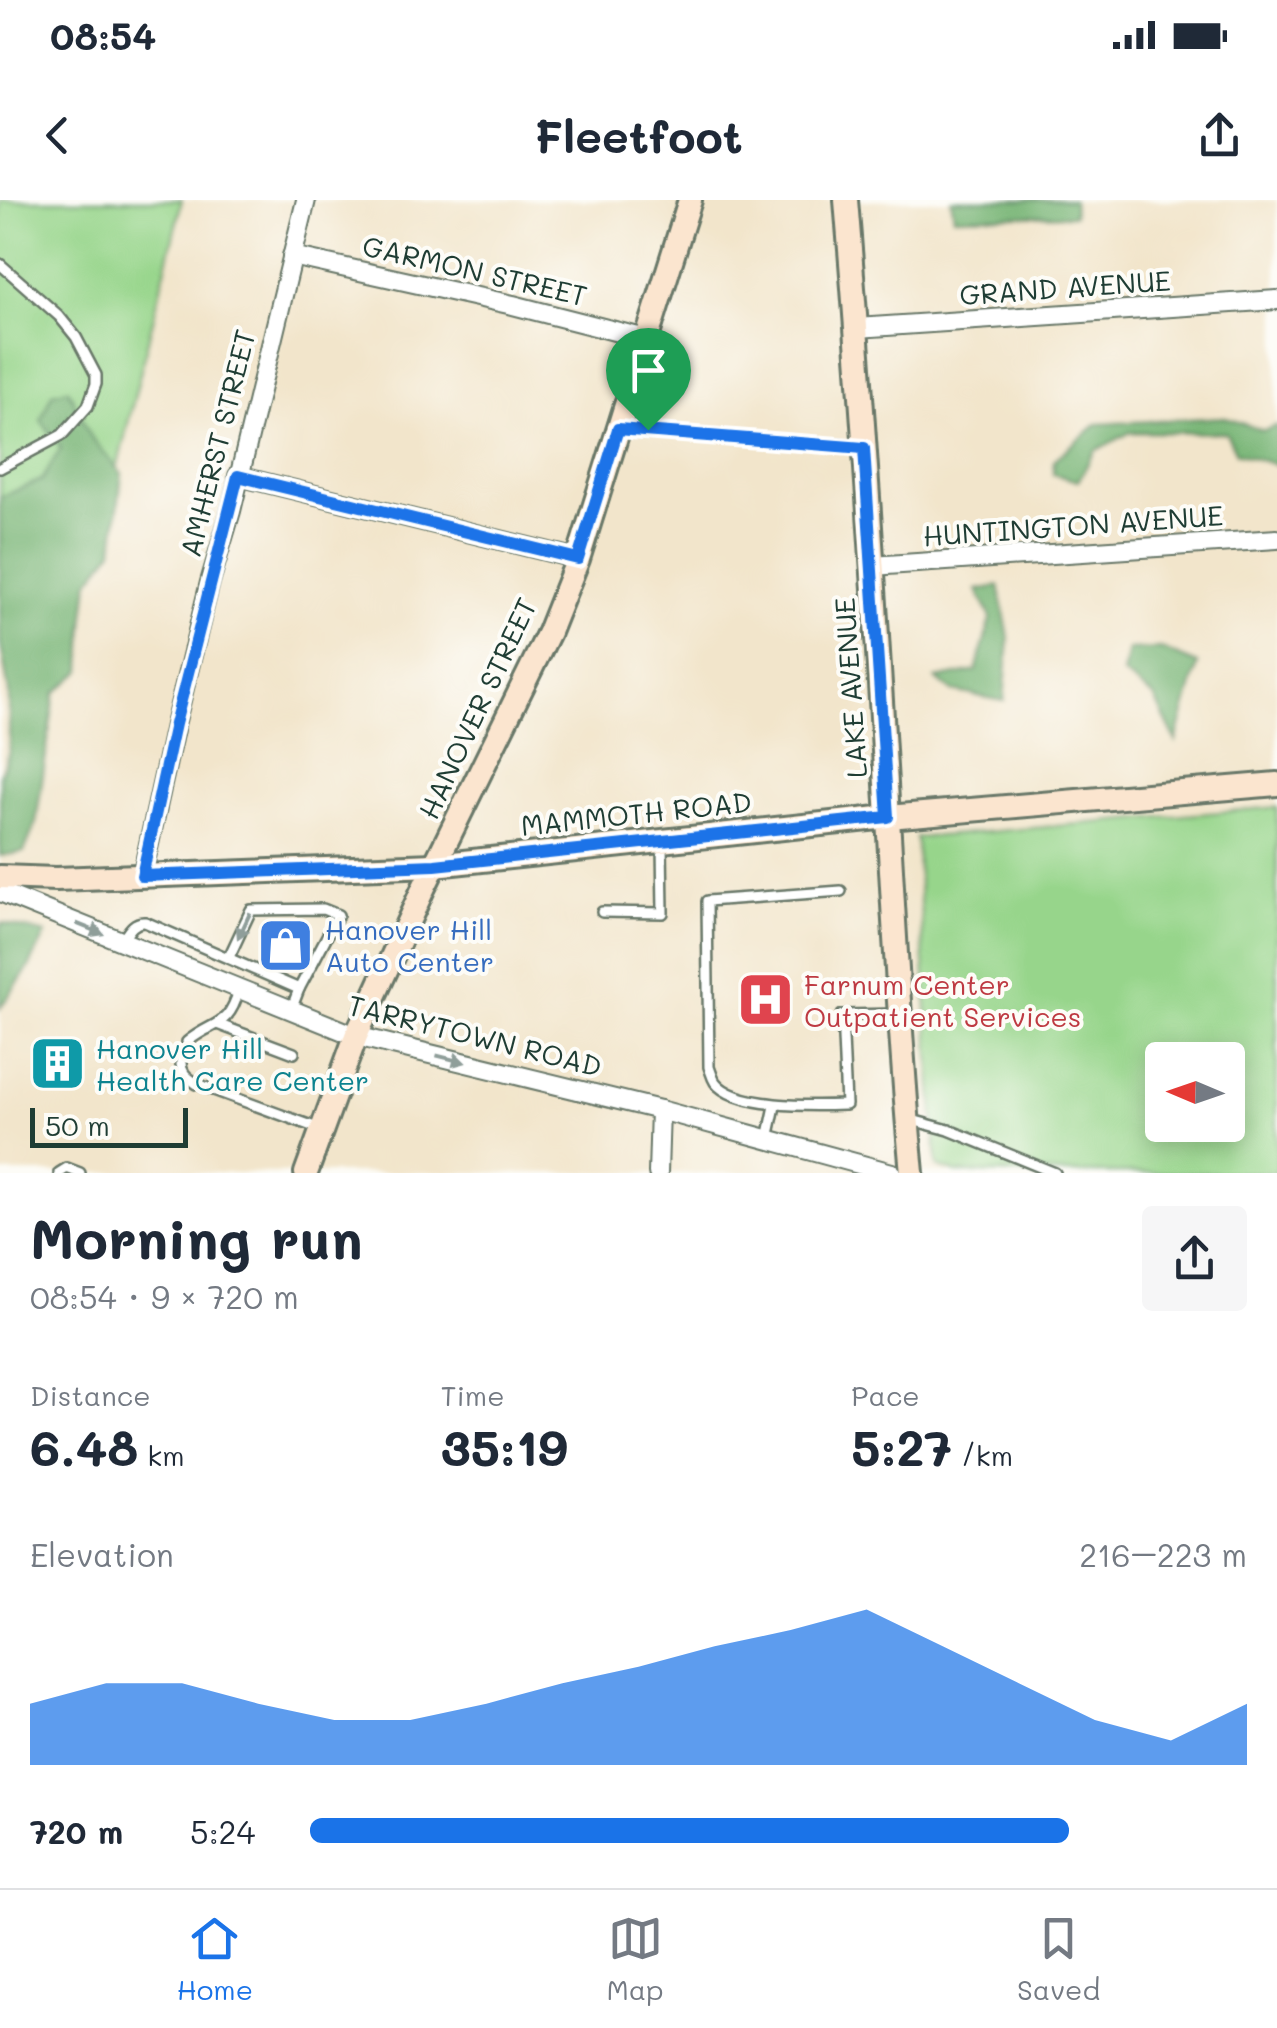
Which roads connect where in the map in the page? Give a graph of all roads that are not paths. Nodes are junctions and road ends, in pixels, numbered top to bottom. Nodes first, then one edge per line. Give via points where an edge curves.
1 (306, 200) edge
2 (690, 200) edge
3 (846, 200) edge
4 (292, 256) junction
5 (0, 264) edge
6 (1277, 300) edge
7 (856, 328) junction
8 (646, 338) junction
9 (618, 429) junction
10 (864, 448) junction
11 (0, 468) edge
12 (238, 476) junction
13 (1277, 539) edge
14 (578, 559) junction
15 (872, 566) junction
16 (1277, 784) edge
17 (888, 817) junction
18 (662, 841) junction
19 (435, 865) junction
20 (142, 876) junction
21 (0, 877) edge
22 (841, 891) dead end
23 (0, 892) edge
24 (602, 912) dead end
25 (122, 941) junction
26 (229, 958) junction
27 (240, 990) junction
28 (298, 990) junction
29 (291, 1010) junction
30 (898, 1014) junction
31 (217, 1024) junction
32 (356, 1036) junction
33 (188, 1042) dead end
34 (294, 1053) dead end
35 (181, 1060) dead end
36 (775, 1106) junction
37 (660, 1110) junction
38 (907, 1119) junction
39 (322, 1130) junction
40 (768, 1139) junction
41 (59, 1173) edge
42 (80, 1173) edge
43 (306, 1173) edge
44 (658, 1173) edge
45 (892, 1173) edge
46 (912, 1173) edge
47 (1055, 1173) edge

1 - 4 street, AMHERST STREET
2 - 8 main road, HANOVER STREET
3 - 7 main road, LAKE AVENUE
4 - 8 street, GARMON STREET
4 - 12 street, AMHERST STREET
5 - 11 lane via 60,316 96,384 88,406 62,435
6 - 7 street, GRAND AVENUE
7 - 10 main road, LAKE AVENUE
8 - 9 main road, HANOVER STREET
9 - 10 lane
9 - 14 main road, HANOVER STREET
10 - 15 main road, LAKE AVENUE
12 - 14 street
12 - 20 street, AMHERST STREET
13 - 15 street, HUNTINGTON AVENUE
14 - 19 main road, HANOVER STREET
15 - 17 main road, LAKE AVENUE
16 - 17 main road, MAMMOTH ROAD
17 - 18 main road, MAMMOTH ROAD
17 - 30 main road, LAKE AVENUE
18 - 19 main road, MAMMOTH ROAD
18 - 24 lane via 663,914
19 - 20 main road, MAMMOTH ROAD
19 - 32 main road, HANOVER STREET
20 - 21 main road, MAMMOTH ROAD
22 - 36 lane via 707,901 708,1067 728,1092
23 -> 25 street, TARRYTOWN ROAD
25 - 26 lane via 134,925 146,922
25 - 27 street, TARRYTOWN ROAD
26 - 28 lane
28 -> 26 lane via 338,915 323,909 251,910
27 - 29 street, TARRYTOWN ROAD
27 - 31 lane via 230,1015
28 - 29 lane
29 - 32 street, TARRYTOWN ROAD
30 - 36 lane via 842,1015 846,1106
30 - 38 main road, LAKE AVENUE
31 - 33 lane
31 - 34 lane
32 -> 37 street, TARRYTOWN ROAD
32 - 39 main road, HANOVER STREET
35 - 39 lane via 184,1075 197,1084
36 - 40 lane
37 - 40 street, TARRYTOWN ROAD
37 - 44 street
38 - 46 main road, LAKE AVENUE
38 - 47 lane
39 - 43 main road, HANOVER STREET
40 - 45 street, TARRYTOWN ROAD
41 - 42 lane

